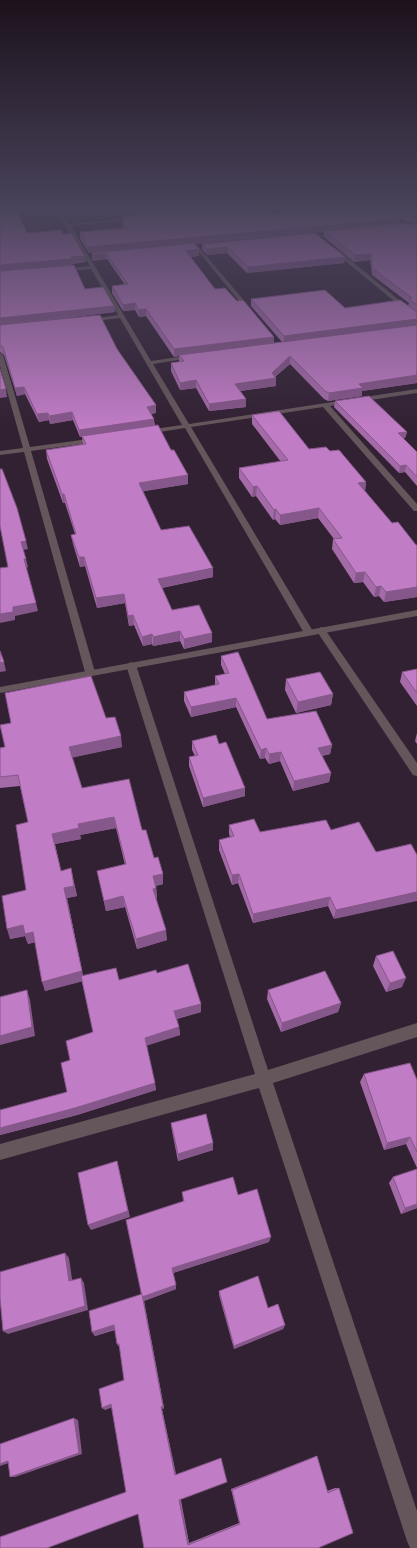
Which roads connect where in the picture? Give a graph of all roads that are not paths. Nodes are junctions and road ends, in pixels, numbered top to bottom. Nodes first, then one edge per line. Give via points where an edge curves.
1 (101, 281) edge
2 (225, 281) edge
3 (372, 281) edge
4 (120, 316) junction
5 (256, 317) edge
6 (417, 318) edge
7 (83, 320) edge
8 (0, 355) edge
9 (203, 356) edge
10 (148, 363) junction
11 (417, 391) edge
12 (324, 404) junction
13 (186, 427) junction
14 (141, 433) edge
15 (103, 439) edge
16 (27, 450) junction
17 (0, 453) edge
18 (417, 510) edge
19 (417, 612) edge
20 (322, 630) junction
21 (309, 633) junction
22 (131, 665) junction
23 (90, 672) junction
24 (0, 690) edge
25 (417, 772) edge
26 (417, 1030) edge
27 (264, 1079) junction
28 (0, 1152) edge
29 (417, 1541) edge

1 - 4 street
2 - 5 street
3 - 6 street
4 - 7 street
4 - 10 street
8 - 16 street
9 - 10 street
10 - 13 street
11 - 12 street
12 - 13 street
12 - 18 street
13 - 14 street
13 - 21 street
15 - 16 street
16 - 17 street
16 - 23 street
19 - 20 street
20 - 21 street
20 - 25 street
21 - 22 street
22 - 23 street
22 - 27 street
23 - 24 street
26 - 27 street
27 - 28 street
27 - 29 street

